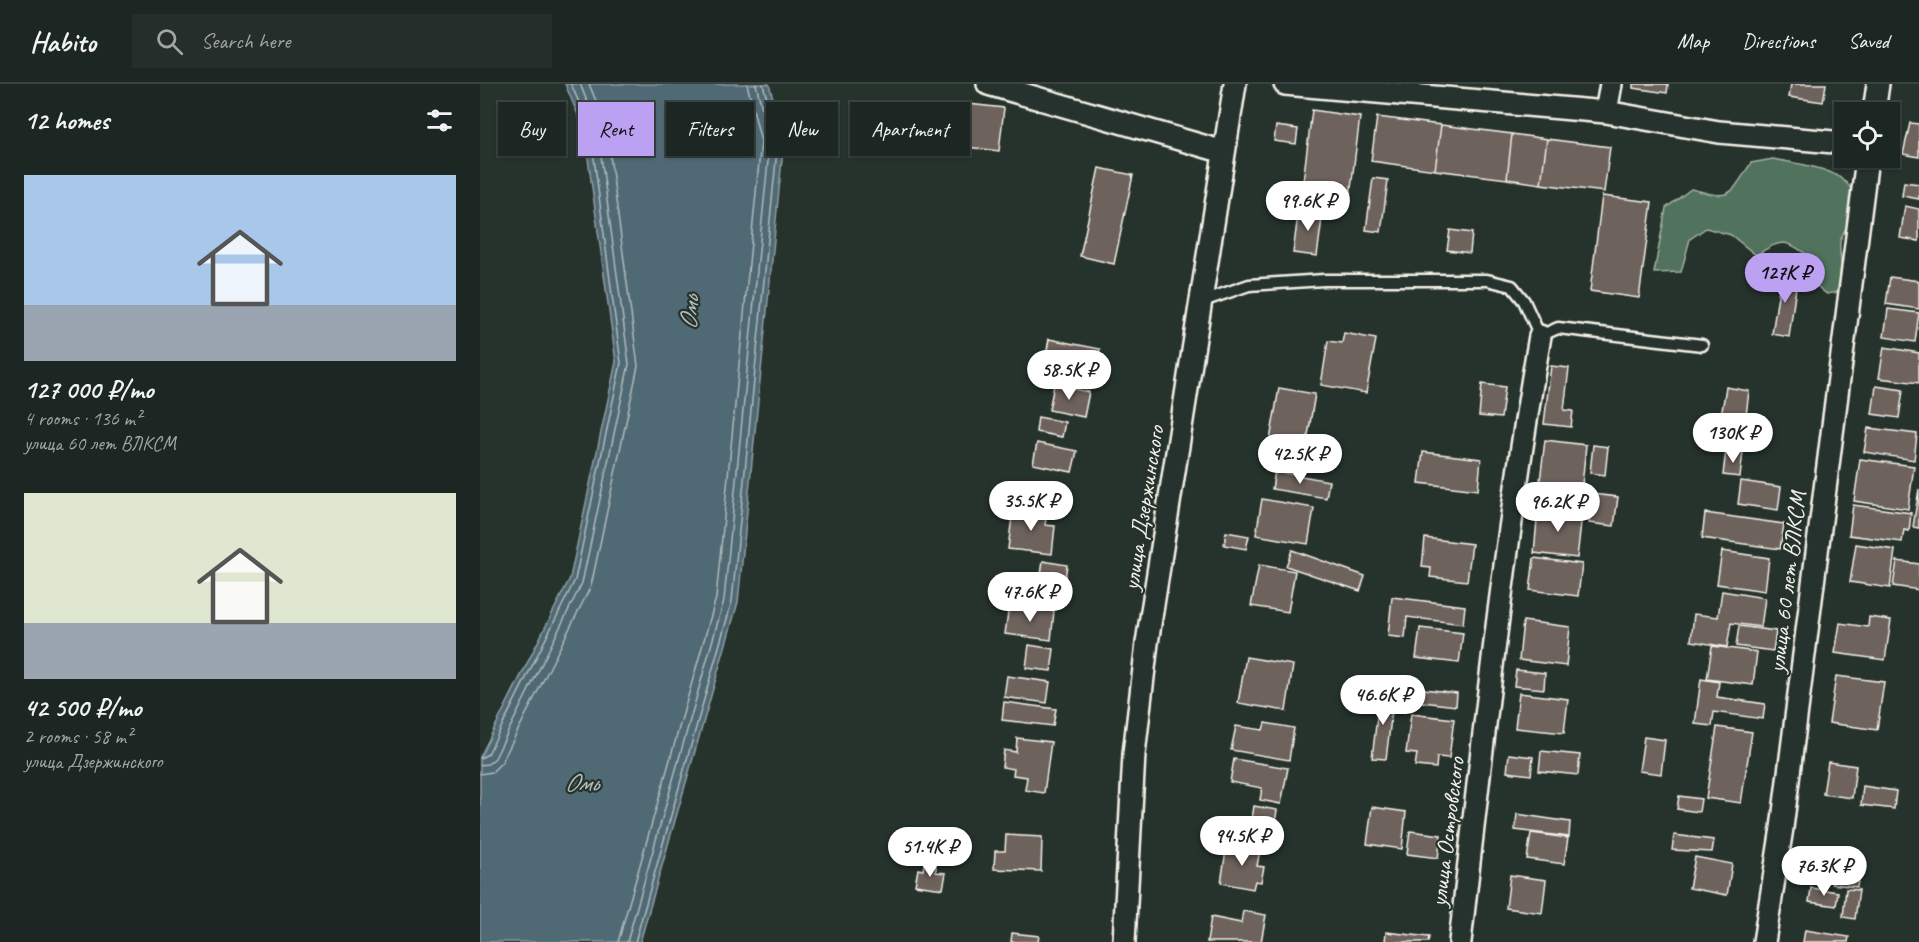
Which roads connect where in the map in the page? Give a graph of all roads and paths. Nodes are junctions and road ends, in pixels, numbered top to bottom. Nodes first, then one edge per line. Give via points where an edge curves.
1 (988, 84) edge
2 (1234, 84) edge
3 (1285, 84) edge
4 (1611, 84) edge
5 (1878, 84) edge
6 (1875, 102) edge
7 (1606, 112) junction
8 (1834, 142) edge
9 (1224, 152) junction
10 (1866, 168) edge
11 (1200, 302) junction
12 (1540, 336) junction
13 (1702, 345) dead end
14 (1124, 942) edge
15 (1460, 942) edge
16 (1764, 942) edge

1 - 9 street
2 - 9 street, улица Дзержинского
3 - 7 street
4 - 7 street
5 - 6 street
7 - 8 street via 1719,132
9 - 11 street, улица Дзержинского
10 - 16 street, улица 60 лет ВЛКСМ
11 - 12 lane via 1249,285 1324,280 1487,280 1512,286 1524,301
11 - 14 street, улица Дзержинского via 1136,743
12 - 13 lane via 1558,328
12 - 15 street, улица Островского via 1501,586

